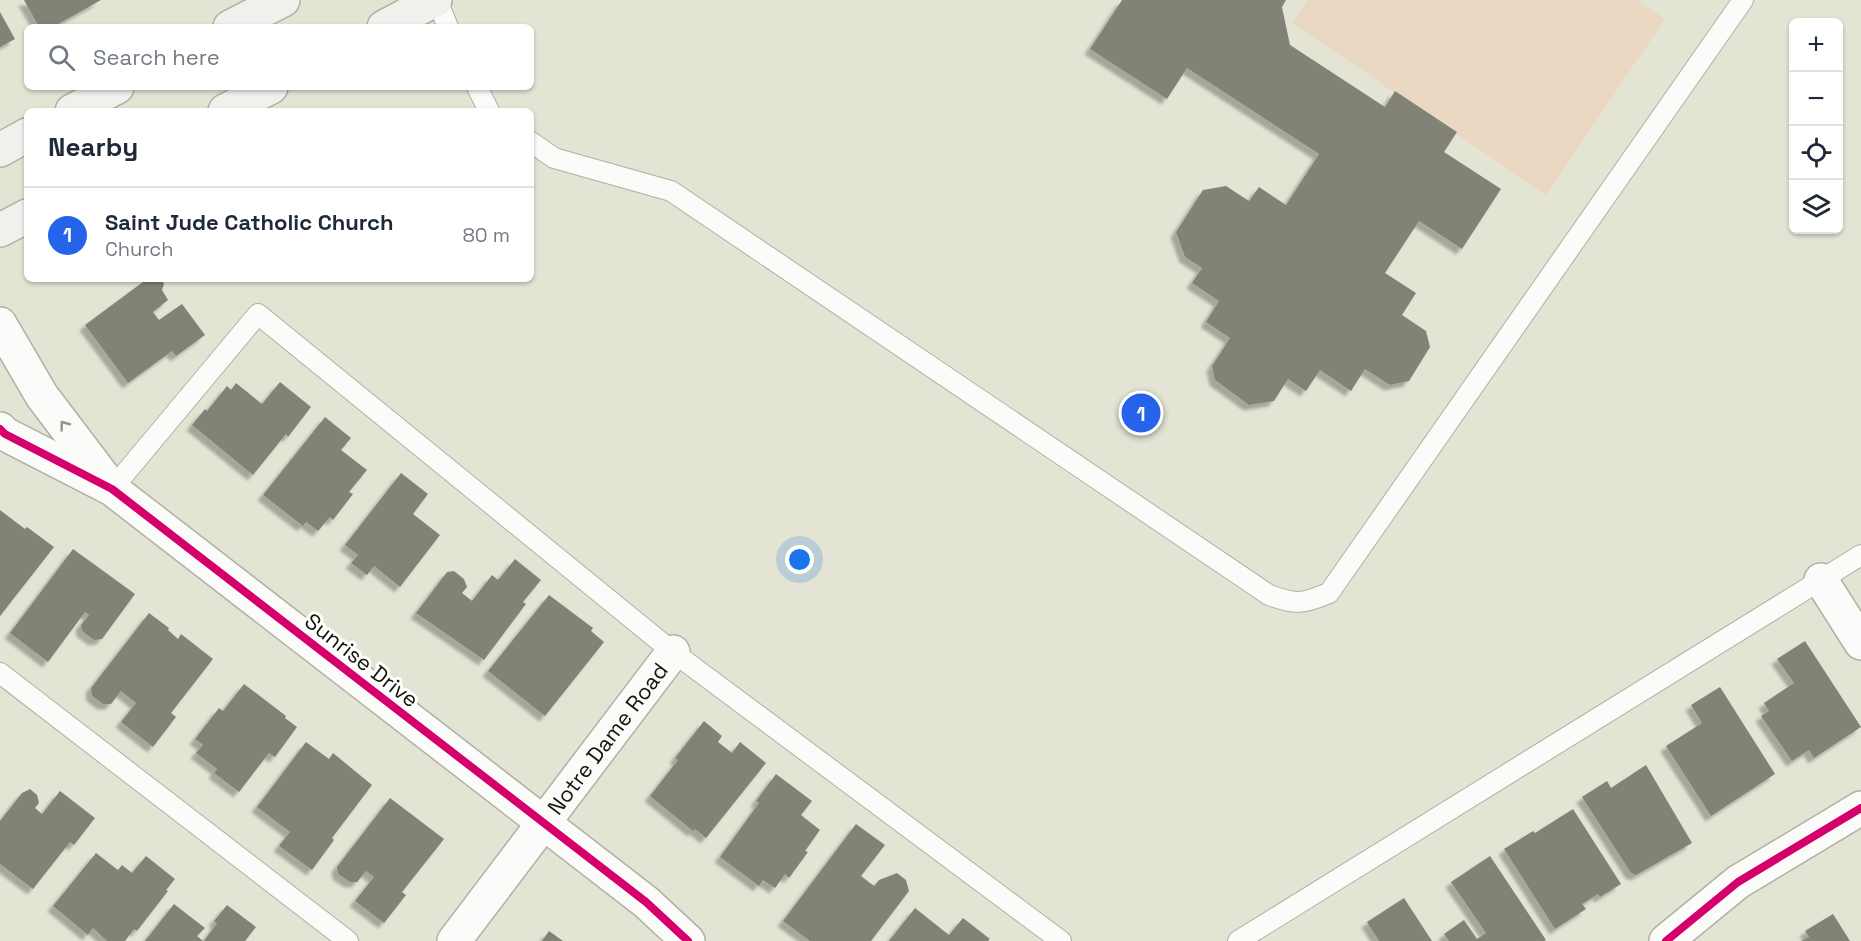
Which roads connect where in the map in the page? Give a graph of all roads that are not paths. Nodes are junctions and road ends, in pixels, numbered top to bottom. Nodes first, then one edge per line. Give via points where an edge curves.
1 (283, 0) edge
2 (436, 0) edge
3 (1743, 0) edge
4 (236, 24) edge
5 (390, 24) edge
6 (447, 24) edge
7 (111, 90) edge
8 (265, 90) edge
9 (478, 90) edge
10 (78, 108) edge
11 (231, 108) edge
12 (488, 108) edge
13 (24, 137) edge
14 (534, 144) edge
15 (0, 150) edge
16 (24, 218) edge
17 (0, 230) edge
18 (0, 324) edge
19 (0, 429) edge
20 (112, 489) junction
21 (1861, 555) edge
22 (1821, 580) junction
23 (1861, 643) edge
24 (673, 652) junction
25 (0, 673) edge
26 (1861, 808) edge
27 (543, 823) junction
28 (348, 941) edge
29 (454, 941) edge
30 (688, 941) edge
31 (1061, 941) edge
32 (1238, 941) edge
33 (1666, 941) edge

1 - 4 main road
2 - 5 main road
2 - 6 lane
3 - 14 lane via 1329,593 1310,601 1291,603 1269,595 671,191 554,158
7 - 10 main road
8 - 11 main road
9 - 12 lane
13 - 15 main road
16 - 17 main road
20 -> 18 street, Sunrise Drive via 42,396
19 - 20 street, Sunrise Drive
20 - 24 lane via 258,314
20 - 27 street, Sunrise Drive
21 - 22 lane
22 - 23 street
22 - 32 lane
24 - 27 street, Notre Dame Road
24 - 31 lane
25 - 28 lane
26 - 33 street via 1738,882
27 - 29 street, Notre Dame Road
27 - 30 street, Sunrise Drive via 646,902

